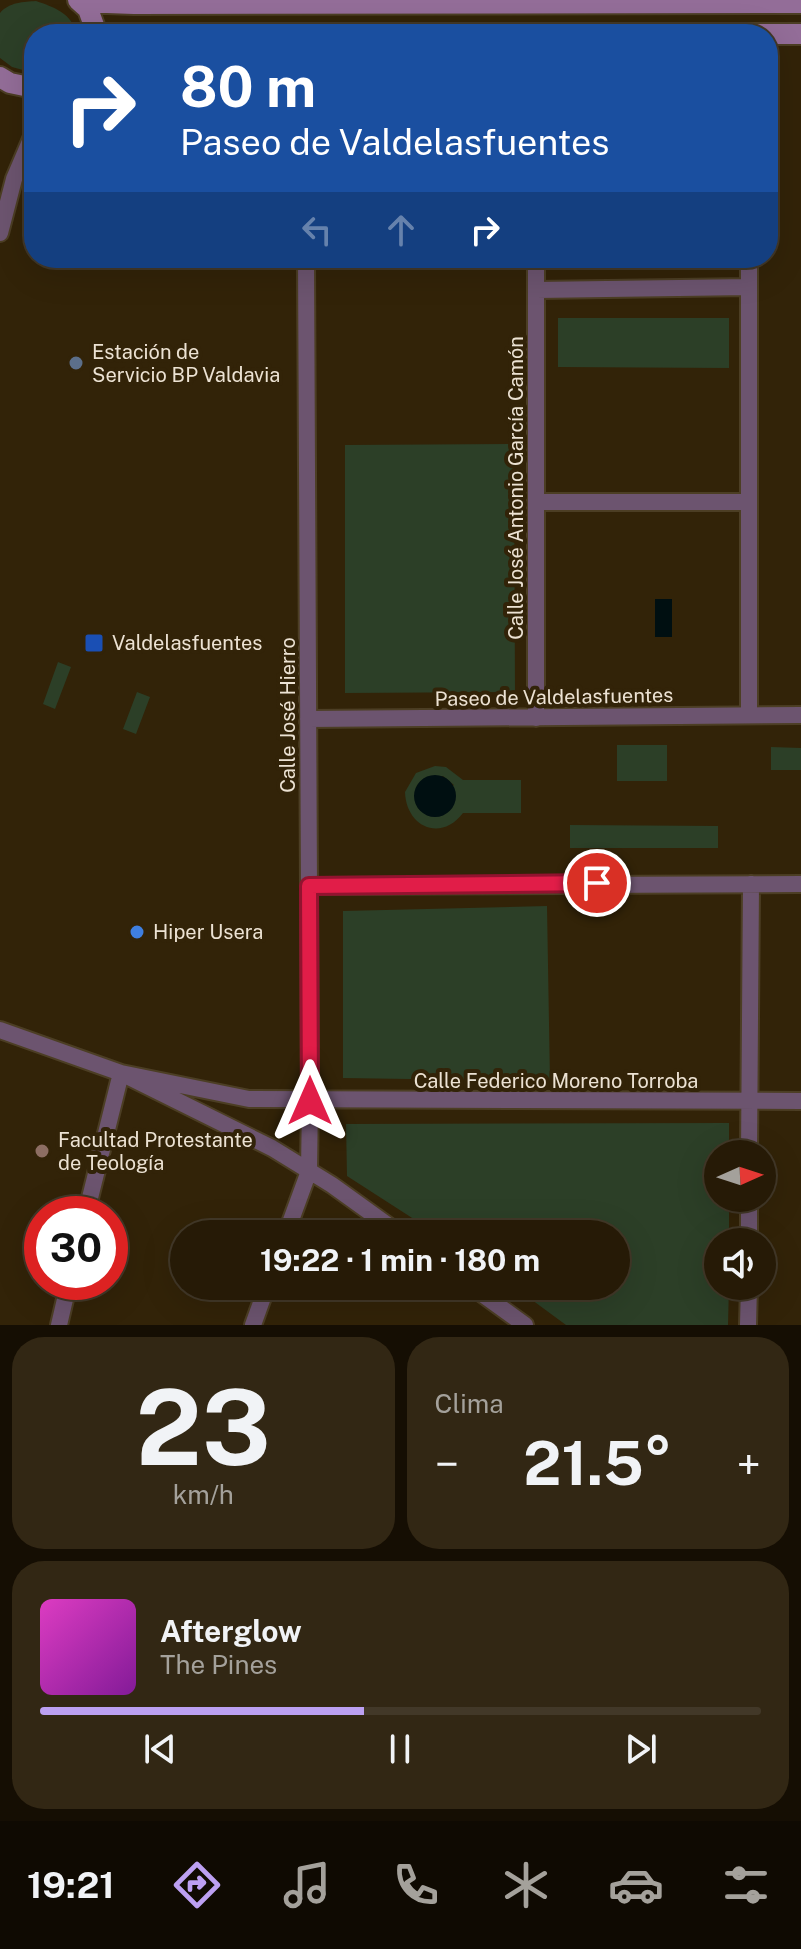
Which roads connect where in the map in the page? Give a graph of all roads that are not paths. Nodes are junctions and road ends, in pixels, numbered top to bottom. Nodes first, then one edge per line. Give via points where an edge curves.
1 (79, 1) edge
2 (801, 3) edge
3 (93, 24) edge
4 (778, 34) edge
5 (801, 34) edge
6 (0, 77) edge
7 (24, 85) edge
8 (24, 156) edge
9 (0, 233) edge
10 (306, 268) edge
11 (536, 268) edge
12 (749, 268) edge
13 (749, 287) junction
14 (536, 290) junction
15 (536, 502) junction
16 (749, 502) junction
17 (749, 715) junction
18 (801, 715) edge
19 (536, 718) junction
20 (308, 719) junction
21 (751, 884) junction
22 (801, 884) edge
23 (309, 886) junction
24 (0, 1030) edge
25 (121, 1073) junction
26 (310, 1101) junction
27 (750, 1101) junction
28 (801, 1101) edge
29 (749, 1140) edge
30 (309, 1171) junction
31 (90, 1196) edge
32 (291, 1220) edge
33 (380, 1220) edge
34 (65, 1300) edge
35 (262, 1300) edge
36 (490, 1300) edge
37 (749, 1300) edge
38 (59, 1325) edge
39 (253, 1325) edge
40 (525, 1325) edge
41 (748, 1325) edge

1 - 2 street
1 - 3 street
4 - 5 street
6 - 7 street
8 - 9 street
10 - 20 street, Calle José Hierro
11 - 14 street, Calle José Antonio García Camón
12 - 13 street
13 - 14 street
13 - 16 street
14 - 15 street, Calle José Antonio García Camón
15 - 16 street
15 - 19 street, Calle José Antonio García Camón
16 - 17 street
17 - 18 street, Paseo de Valdelasfuentes
17 - 19 street, Paseo de Valdelasfuentes
19 - 20 street, Paseo de Valdelasfuentes
20 - 23 street, Calle José Hierro
21 - 22 street
21 - 23 street
21 - 27 street
23 - 26 street, Calle José Hierro
24 - 25 street
25 - 26 street, Calle Federico Moreno Torroba via 249,1099
25 - 30 street
25 - 31 street
26 - 27 street, Calle Federico Moreno Torroba
26 - 30 street, Calle José Hierro
27 - 28 street, Calle Federico Moreno Torroba
27 - 29 street
30 - 32 street, Calle José Hierro
30 - 33 street
34 - 38 street
35 - 39 street
36 - 40 street
37 - 41 street

